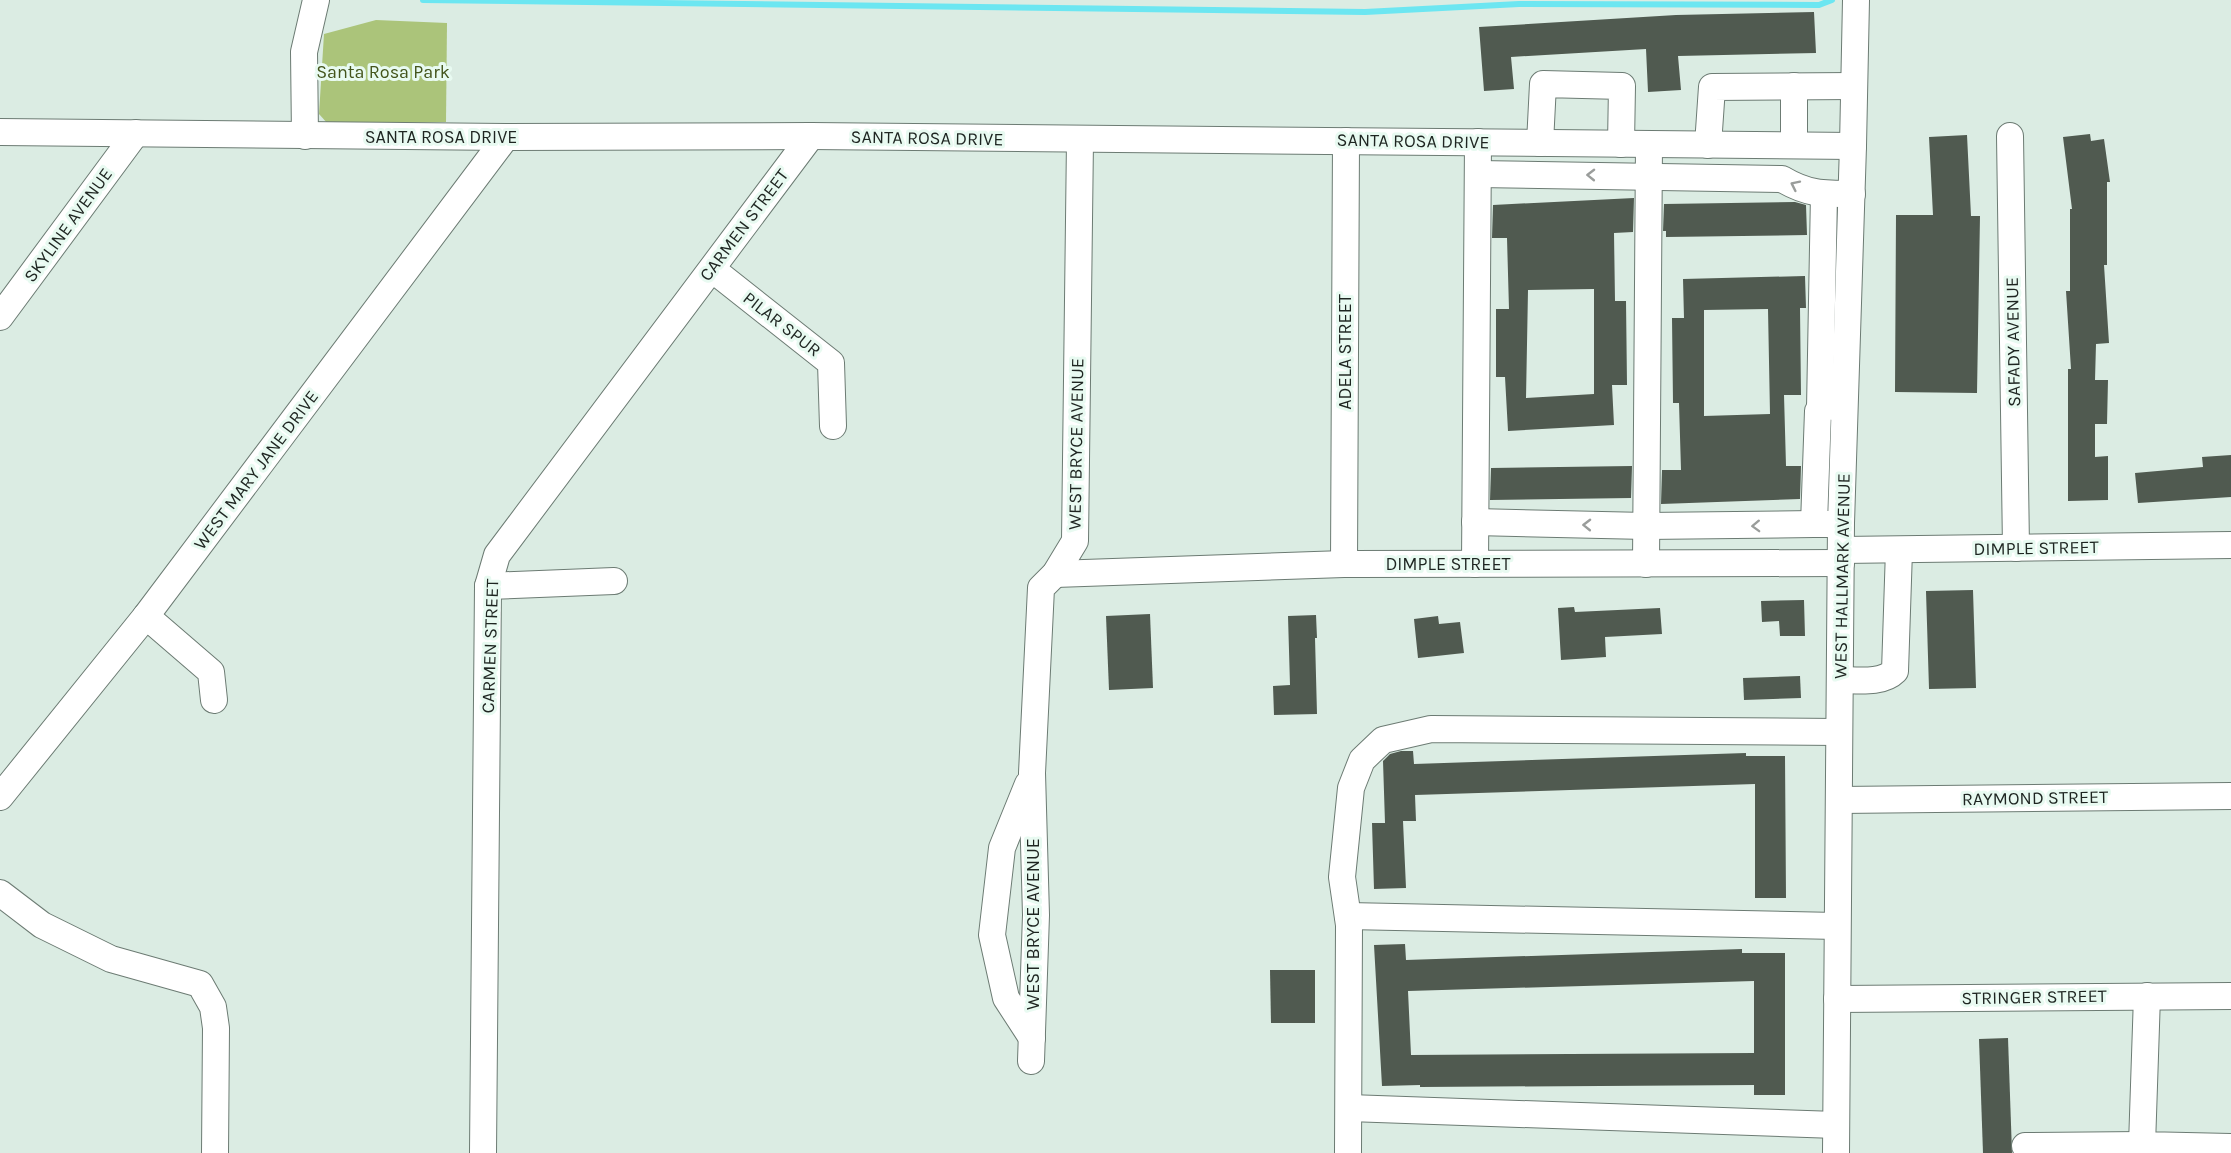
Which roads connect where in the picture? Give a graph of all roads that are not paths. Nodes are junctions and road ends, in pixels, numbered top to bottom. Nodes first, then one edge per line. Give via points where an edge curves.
1 (316, 0) edge
2 (1856, 0) edge
3 (1794, 86) junction
4 (1854, 86) junction
5 (0, 132) edge
6 (136, 133) junction
7 (304, 136) junction
8 (810, 136) junction
9 (2010, 136) dead end
10 (506, 137) junction
11 (1080, 140) junction
12 (1346, 141) junction
13 (1478, 142) junction
14 (1540, 143) junction
15 (1621, 144) junction
16 (1649, 144) junction
17 (1708, 144) junction
18 (1794, 145) junction
19 (1853, 146) junction
20 (1478, 174) junction
21 (1649, 176) junction
22 (1824, 194) junction
23 (1852, 194) junction
24 (712, 269) junction
25 (0, 316) edge
26 (1846, 406) junction
27 (1820, 408) junction
28 (833, 426) dead end
29 (1475, 522) junction
30 (1841, 523) junction
31 (1814, 524) junction
32 (1646, 526) junction
33 (2231, 545) edge
34 (2016, 549) junction
35 (1899, 550) junction
36 (1842, 557) junction
37 (1344, 564) junction
38 (1475, 564) junction
39 (1646, 564) junction
40 (1055, 574) junction
41 (614, 581) dead end
42 (488, 586) junction
43 (146, 616) junction
44 (1840, 680) junction
45 (214, 700) dead end
46 (1839, 732) junction
47 (1032, 773) junction
48 (2231, 796) edge
49 (0, 797) edge
50 (1839, 800) junction
51 (0, 893) edge
52 (1348, 916) junction
53 (1837, 926) junction
54 (2147, 996) junction
55 (2231, 996) edge
56 (1837, 999) junction
57 (1349, 1108) junction
58 (1836, 1125) junction
59 (2142, 1145) junction
60 (2025, 1146) dead end
61 (2231, 1147) edge
62 (215, 1153) edge
63 (483, 1153) edge
64 (1348, 1153) edge
65 (1836, 1153) edge

1 - 7 street via 304,52
2 - 4 street, WEST HALLMARK AVENUE
3 - 4 street
3 - 17 street via 1712,87
3 - 18 street
4 - 19 street, WEST HALLMARK AVENUE
5 - 6 street, SANTA ROSA DRIVE
6 - 7 street, SANTA ROSA DRIVE
6 - 25 street, SKYLINE AVENUE
7 - 10 street, SANTA ROSA DRIVE
8 - 10 street, SANTA ROSA DRIVE
8 - 11 street, SANTA ROSA DRIVE
8 - 24 street, CARMEN STREET
9 - 34 street, SAFADY AVENUE
10 - 43 street, WEST MARY JANE DRIVE
11 - 12 street, SANTA ROSA DRIVE
11 - 40 street, WEST BRYCE AVENUE via 1075,541
12 - 13 street, SANTA ROSA DRIVE
12 - 37 street, ADELA STREET
13 - 14 street, SANTA ROSA DRIVE
13 - 20 street
14 - 15 street, SANTA ROSA DRIVE
14 - 15 street via 1543,84 1622,86
15 - 16 street, SANTA ROSA DRIVE
16 - 17 street, SANTA ROSA DRIVE
16 - 21 street
17 - 18 street, SANTA ROSA DRIVE
18 - 19 street, SANTA ROSA DRIVE
19 - 23 street, WEST HALLMARK AVENUE
21 -> 20 street
20 - 29 street
22 -> 21 street via 1782,179
21 - 32 street
22 - 23 street
22 - 27 street
23 - 26 street, WEST HALLMARK AVENUE
24 - 28 street, PILAR SPUR via 831,363
24 - 42 street, CARMEN STREET via 497,555
26 - 27 street
26 - 30 street, WEST HALLMARK AVENUE
27 - 31 street
32 -> 29 street
29 - 38 street
30 - 31 street
30 - 36 street, WEST HALLMARK AVENUE
31 -> 32 street
32 - 39 street
33 - 34 street, DIMPLE STREET
34 - 35 street, DIMPLE STREET
35 - 36 street, DIMPLE STREET
35 - 44 street via 1895,671 1878,680
36 - 39 street, DIMPLE STREET
36 - 44 street, WEST HALLMARK AVENUE
37 - 38 street, DIMPLE STREET
37 - 40 street, DIMPLE STREET
38 - 39 street, DIMPLE STREET
40 - 47 street, WEST BRYCE AVENUE via 1041,588
41 - 42 street
42 - 63 street, CARMEN STREET
43 - 45 street via 211,672
43 - 49 street, WEST MARY JANE DRIVE
44 - 46 street, WEST HALLMARK AVENUE
46 - 50 street, WEST HALLMARK AVENUE
46 - 52 street via 1431,729 1383,740 1362,760 1351,788 1342,877
47 - 47 street, WEST BRYCE AVENUE via 1036,915 1031,1049 1006,998 992,935 1002,848
48 - 50 street, RAYMOND STREET
50 - 53 street, WEST HALLMARK AVENUE
51 - 62 street via 42,925 111,959 200,984 213,1007 216,1028
52 - 53 street
52 - 57 street
53 - 56 street, WEST HALLMARK AVENUE
54 - 55 street, STRINGER STREET
54 - 56 street, STRINGER STREET
54 - 59 street
56 - 58 street, WEST HALLMARK AVENUE
57 - 58 street
57 - 64 street
58 - 65 street, WEST HALLMARK AVENUE
59 - 60 street
59 - 61 street

